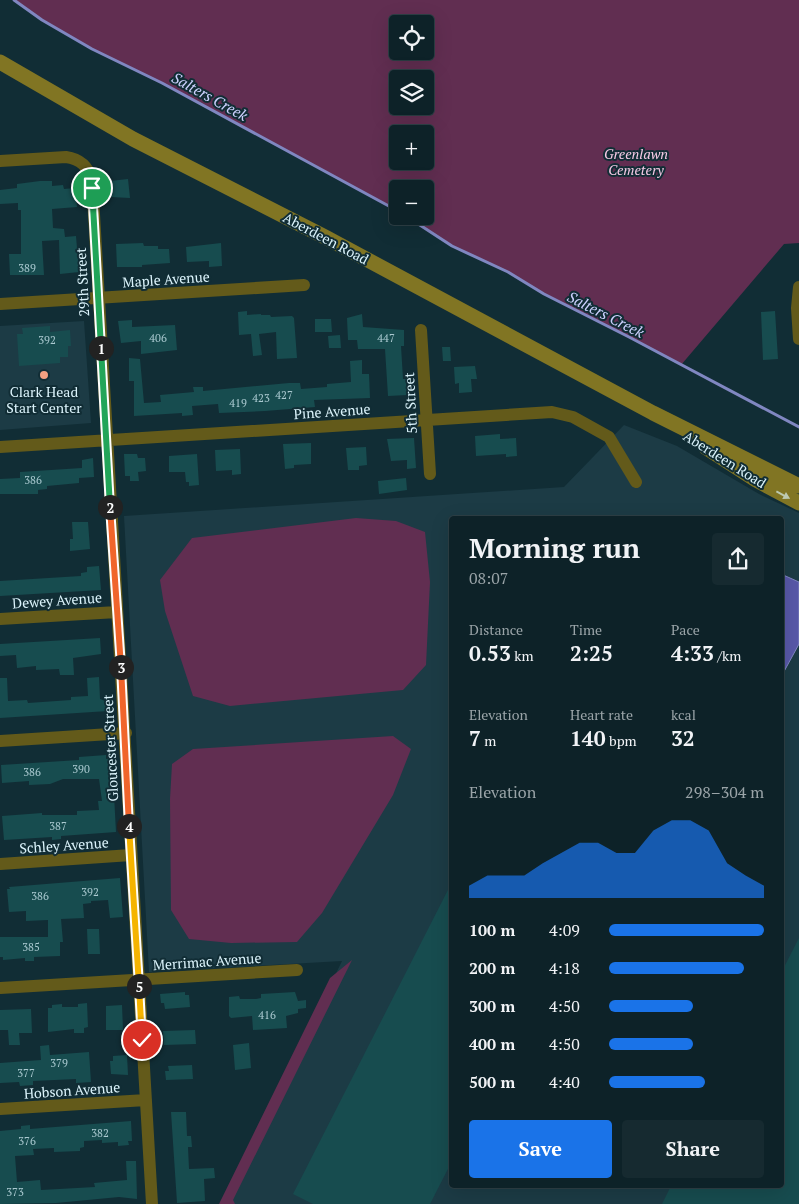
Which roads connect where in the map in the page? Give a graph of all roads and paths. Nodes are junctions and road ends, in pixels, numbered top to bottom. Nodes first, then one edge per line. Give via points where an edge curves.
1 (0, 62) edge
2 (0, 161) edge
3 (304, 285) dead end
4 (799, 287) edge
5 (98, 299) junction
6 (0, 304) edge
7 (422, 330) dead end
8 (799, 339) edge
9 (653, 413) junction
10 (426, 420) junction
11 (106, 441) junction
12 (0, 447) edge
13 (430, 474) dead end
14 (636, 482) dead end
15 (799, 486) edge
16 (799, 503) edge
17 (117, 612) junction
18 (0, 619) edge
19 (126, 733) junction
20 (0, 741) edge
21 (131, 855) junction
22 (0, 864) edge
23 (297, 970) dead end
24 (139, 980) junction
25 (0, 988) edge
26 (146, 1100) junction
27 (0, 1109) edge
28 (152, 1204) edge

1 - 9 main road, Aberdeen Road via 133,139 325,237
2 - 5 street, 29th Street via 66,156 86,167 92,180
3 - 5 street, Maple Avenue
4 - 8 street
5 - 6 street, Maple Avenue
5 - 11 street, 29th Street
7 - 10 street, 5th Street
9 - 15 main road, Aberdeen Road
9 -> 16 main road, Aberdeen Road via 756,480
10 - 11 street, Pine Avenue
10 - 13 street, 5th Street
10 - 14 street, Pine Avenue via 542,412 564,414 609,437
11 - 12 street, Pine Avenue
11 - 17 street, Gloucester Street
17 - 18 street, Dewey Avenue
17 - 19 street, Gloucester Street
19 - 20 street
19 - 21 street, Gloucester Street
21 - 22 street, Schley Avenue
21 - 24 street, Gloucester Street
23 - 24 street, Merrimac Avenue
24 - 25 street, Merrimac Avenue
24 - 26 street, Gloucester Street
26 - 27 street, Hobson Avenue
26 - 28 street, Gloucester Street

